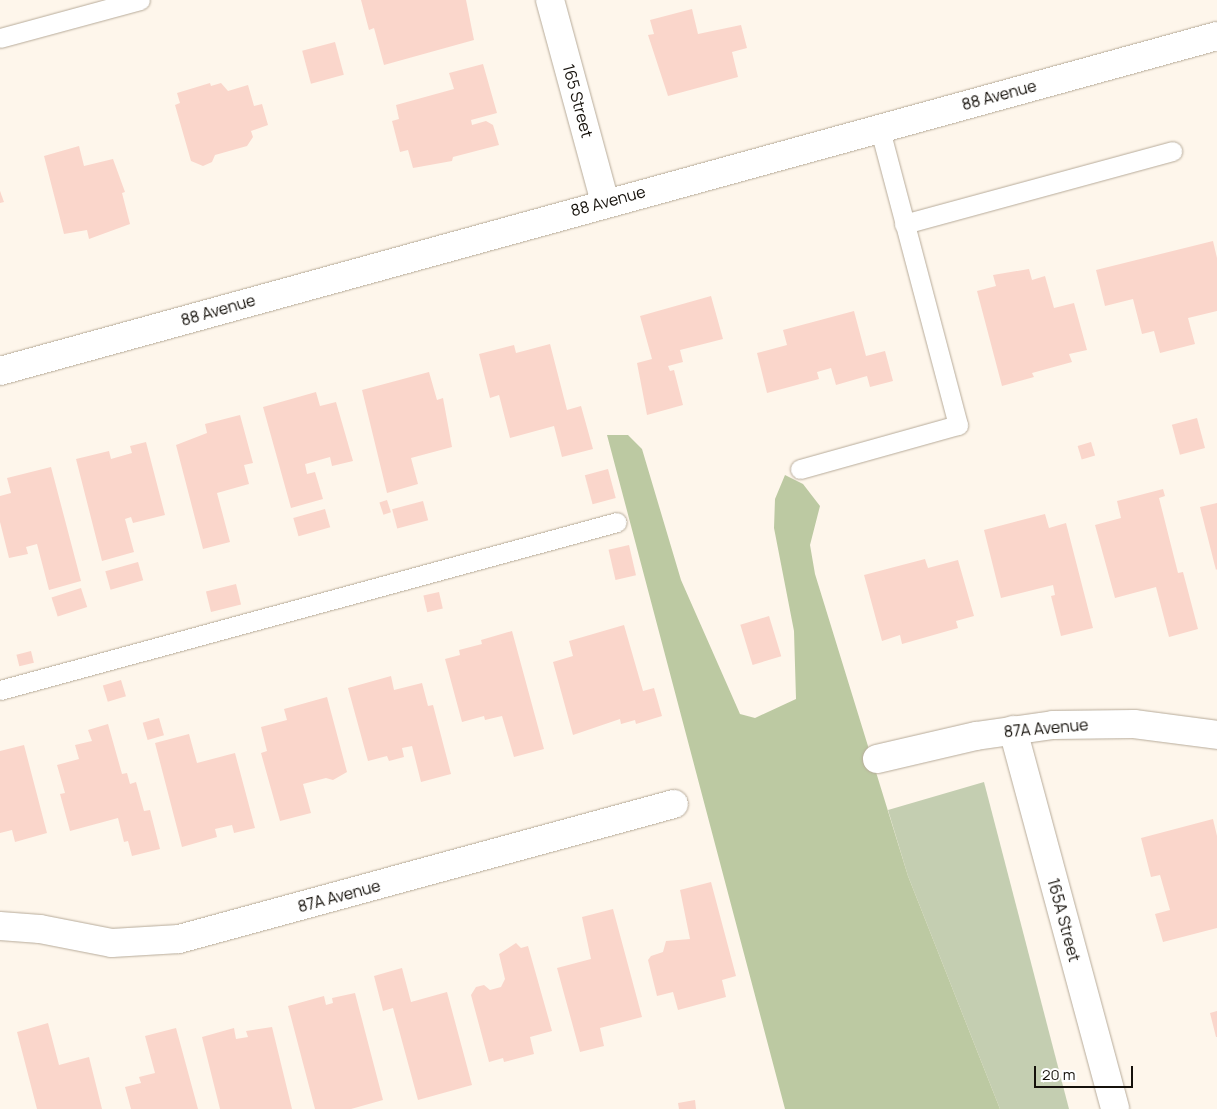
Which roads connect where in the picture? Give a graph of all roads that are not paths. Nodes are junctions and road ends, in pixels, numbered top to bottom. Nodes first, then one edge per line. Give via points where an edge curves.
1 (140, 0) edge
2 (550, 0) edge
3 (1217, 36) edge
4 (0, 38) edge
5 (879, 127) junction
6 (1172, 151) dead end
7 (605, 202) junction
8 (904, 224) junction
9 (0, 371) edge
10 (800, 469) dead end
11 (616, 522) dead end
12 (0, 690) edge
13 (1013, 730) junction
14 (1217, 735) edge
15 (877, 760) dead end
16 (674, 804) dead end
17 (0, 926) edge
18 (1115, 1109) edge

1 - 4 lane
2 - 7 street, 165 Street
3 - 5 street, 88 Avenue
5 - 7 street, 88 Avenue
5 - 8 lane
6 - 8 lane
7 - 9 street, 88 Avenue
8 - 10 lane via 958,425
11 - 12 lane
13 - 14 street, 87A Avenue via 1114,724
13 - 15 street, 87A Avenue
13 - 18 street, 165A Street
16 - 17 street, 87A Avenue via 192,936 147,943 112,943 40,929

